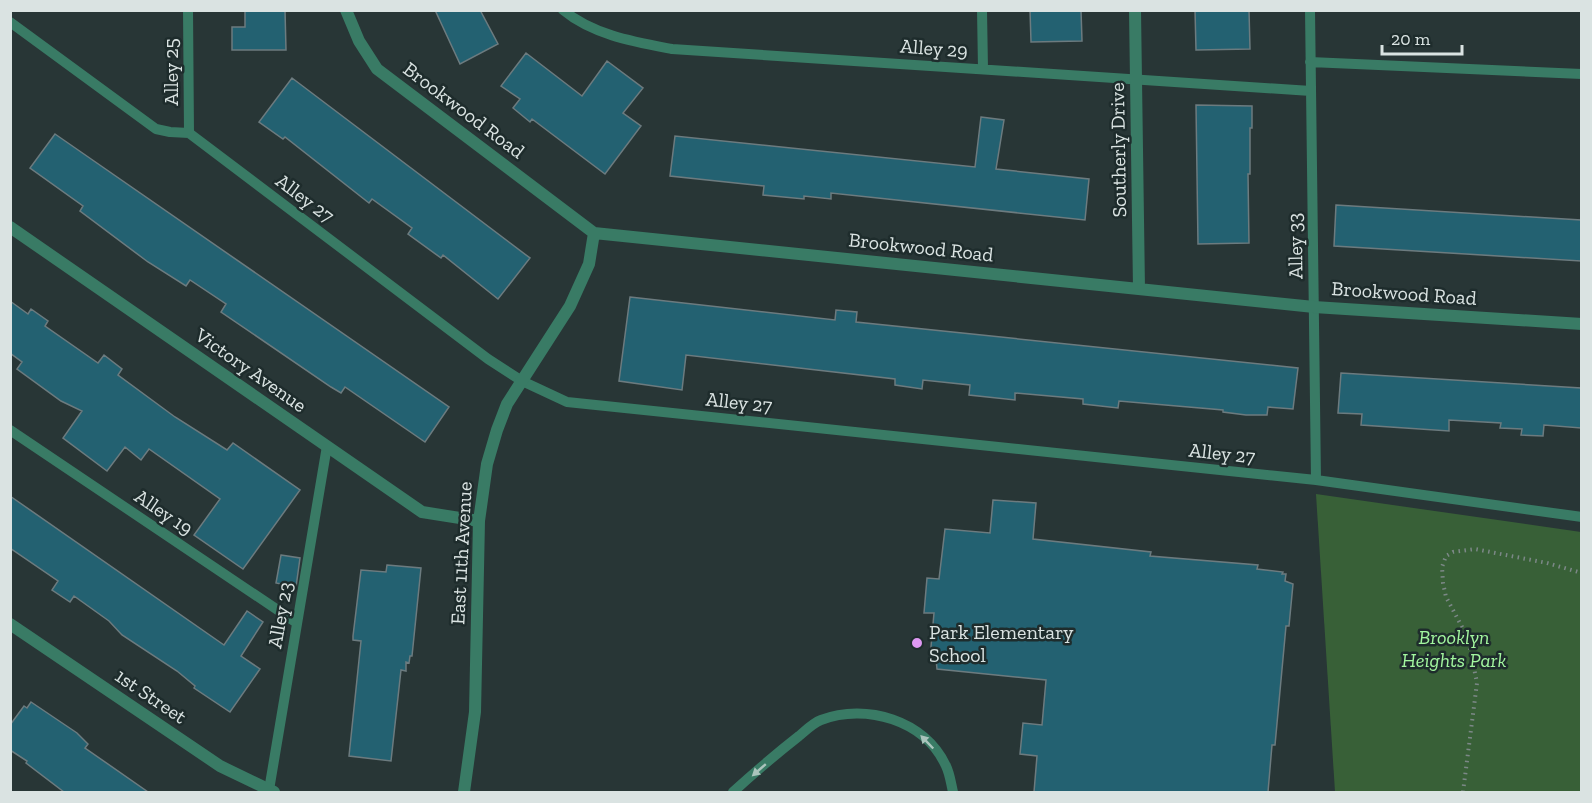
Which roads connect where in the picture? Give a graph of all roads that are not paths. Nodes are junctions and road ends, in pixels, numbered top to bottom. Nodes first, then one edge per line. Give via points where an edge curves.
1 (188, 10) edge
2 (346, 10) edge
3 (563, 10) edge
4 (982, 10) edge
5 (1135, 10) edge
6 (1310, 10) edge
7 (10, 22) edge
8 (1310, 62) junction
9 (983, 69) junction
10 (1581, 75) edge
11 (1136, 79) junction
12 (1311, 91) junction
13 (189, 133) junction
14 (10, 227) edge
15 (594, 233) junction
16 (1139, 289) junction
17 (1314, 307) junction
18 (1581, 324) edge
19 (522, 381) junction
20 (10, 430) edge
21 (327, 446) junction
22 (1316, 480) junction
23 (1581, 517) edge
24 (479, 521) junction
25 (297, 623) junction
26 (10, 624) edge
27 (271, 791) edge
28 (464, 792) edge
29 (733, 792) edge
30 (953, 792) edge

1 - 13 lane, Alley 25
2 - 15 street, Brookwood Road via 377,69
3 - 9 lane, Alley 29 via 596,30 672,49
4 - 9 lane
5 - 11 street, Southerly Drive
6 - 8 lane, Alley 33
7 - 13 lane via 156,129
8 - 10 lane
8 - 12 lane, Alley 33
9 - 11 lane, Alley 29
11 - 12 lane, Alley 29
11 - 16 street, Southerly Drive
12 - 17 lane, Alley 33
13 - 19 lane, Alley 27
14 - 21 street, Victory Avenue
15 - 16 street, Brookwood Road
15 - 19 street, East 11th Avenue via 589,264 570,306
16 - 17 street, Brookwood Road
17 - 18 street, Brookwood Road
17 - 22 lane, Alley 33
19 - 22 lane, Alley 27 via 567,402
19 - 24 street, East 11th Avenue via 497,430 487,464
20 - 25 lane, Alley 19
21 - 24 street, Victory Avenue via 422,512
21 - 25 lane, Alley 23
22 - 23 lane, Alley 27
24 - 28 street, East 11th Avenue via 475,712
25 - 27 lane, Alley 23
26 - 27 street, 1st Street via 220,766
30 -> 29 lane via 946,766 928,740 903,723 874,714 847,714 819,721

